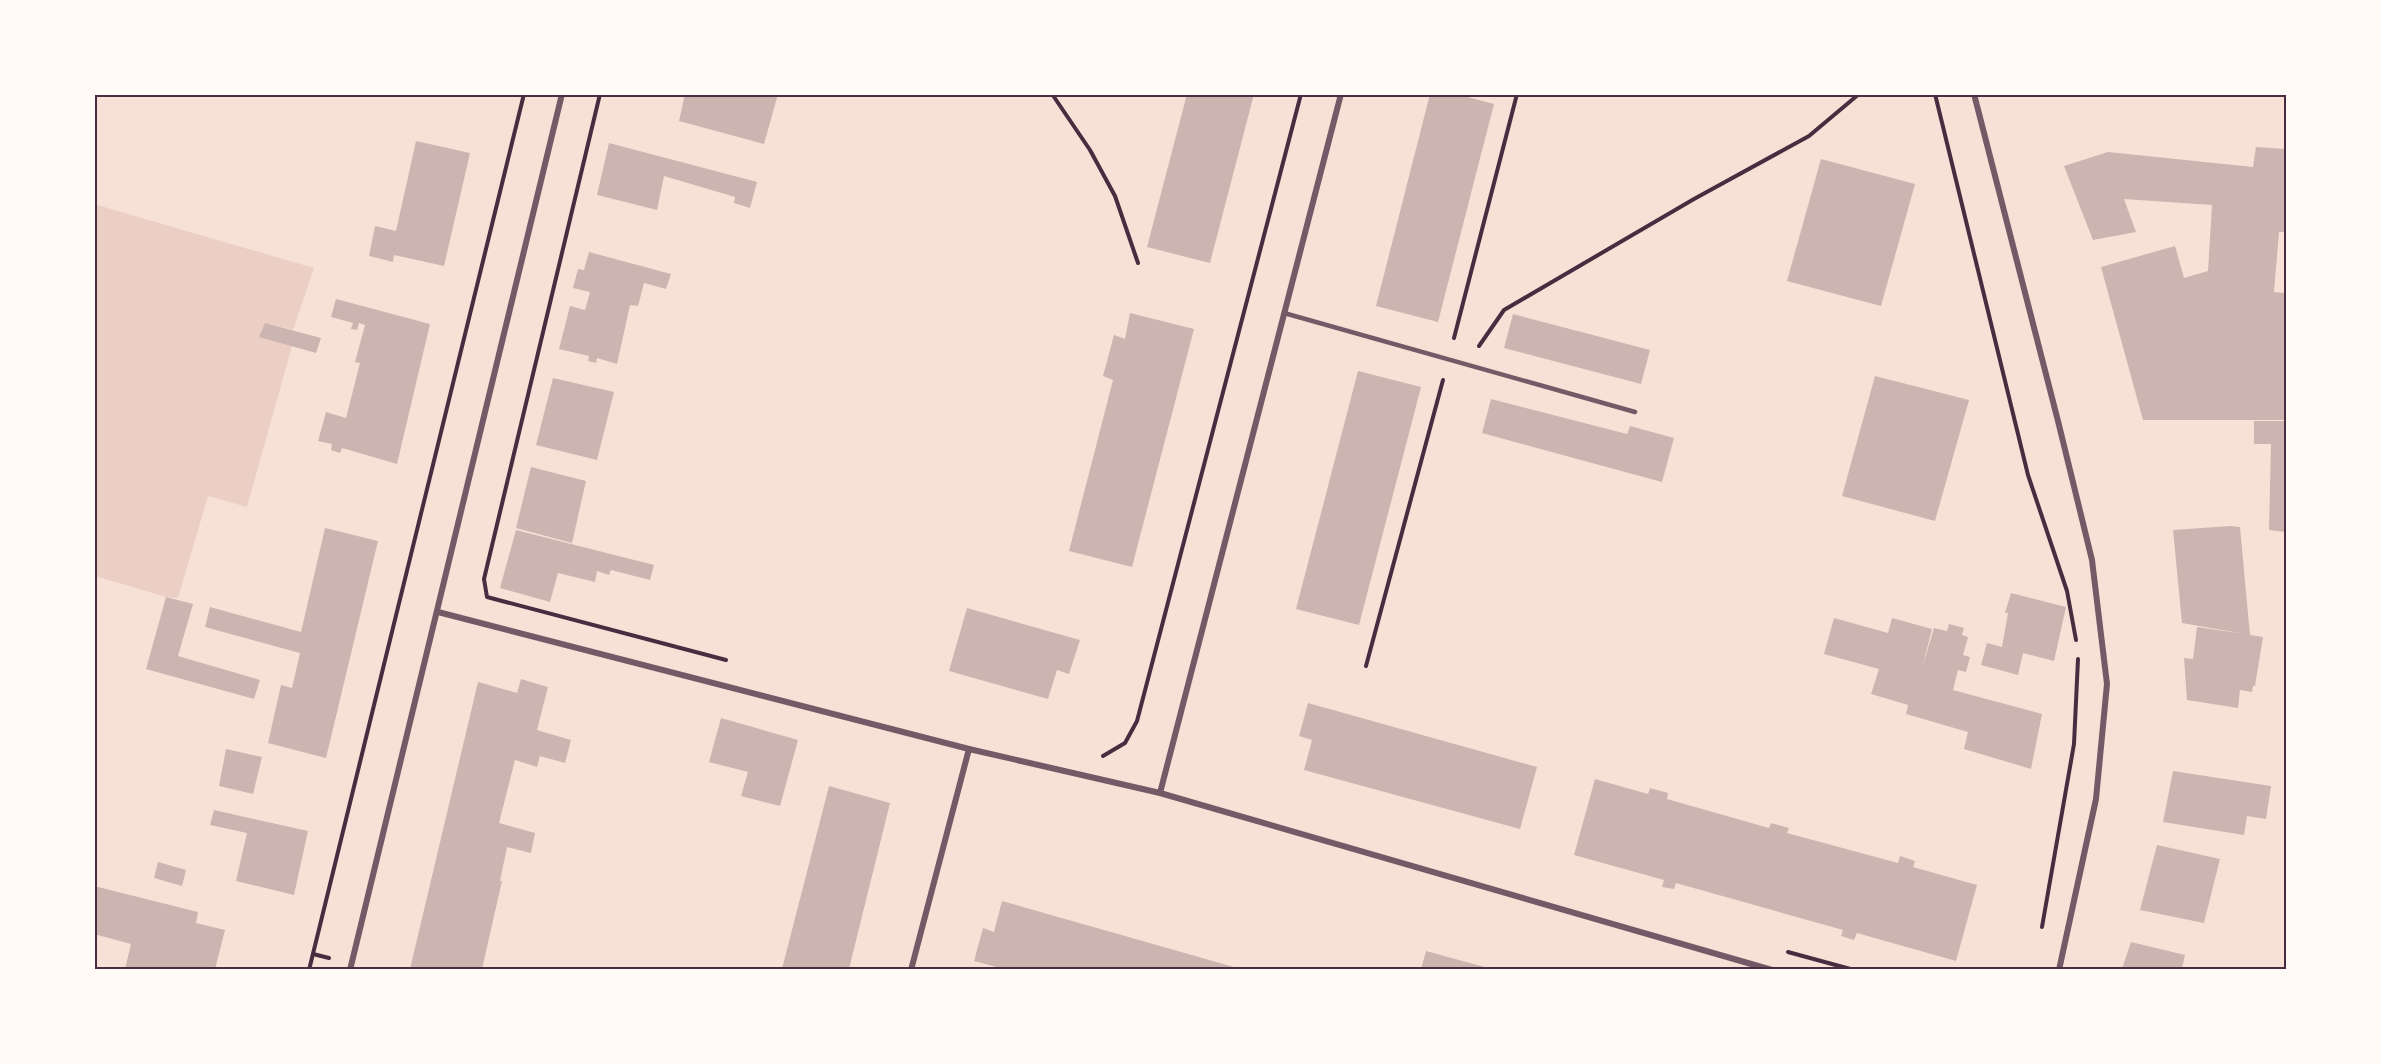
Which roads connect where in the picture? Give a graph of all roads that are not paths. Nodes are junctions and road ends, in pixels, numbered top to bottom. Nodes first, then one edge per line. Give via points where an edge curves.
1 (562, 94) edge
2 (1341, 94) edge
3 (1974, 94) edge
4 (1284, 313) junction
5 (1635, 412) dead end
6 (438, 612) junction
7 (969, 749) junction
8 (1160, 793) junction
9 (350, 969) edge
10 (911, 969) edge
11 (1772, 969) edge
12 (2059, 969) edge

1 - 6 street
2 - 4 street
3 - 12 street via 2092,560 2107,684 2096,799
4 - 5 lane
4 - 8 street
6 - 7 street
6 - 9 street
7 - 8 street
7 - 10 street
8 - 11 street

